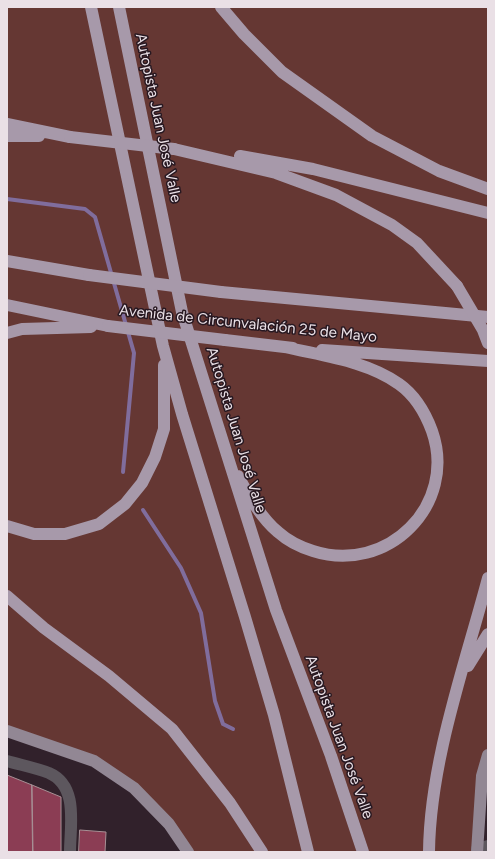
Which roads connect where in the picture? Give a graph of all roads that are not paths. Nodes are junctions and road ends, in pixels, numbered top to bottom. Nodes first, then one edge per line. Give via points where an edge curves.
1 (85, 7) edge
2 (91, 7) edge
3 (119, 7) edge
4 (221, 7) edge
5 (99, 44) junction
6 (7, 124) edge
7 (7, 136) edge
8 (70, 137) junction
9 (174, 149) junction
10 (488, 189) edge
11 (488, 213) edge
12 (7, 261) edge
13 (7, 305) edge
14 (488, 317) edge
15 (108, 326) junction
16 (7, 333) edge
17 (488, 344) edge
18 (163, 346) junction
19 (285, 347) junction
20 (488, 360) edge
21 (223, 447) junction
22 (7, 526) edge
23 (488, 578) edge
24 (7, 596) edge
25 (488, 634) edge
26 (461, 678) junction
27 (7, 731) edge
28 (488, 755) edge
29 (7, 761) edge
30 (481, 849) edge
31 (70, 852) edge
32 (188, 852) edge
33 (262, 852) edge
34 (308, 852) edge
35 (363, 852) edge
36 (429, 852) edge

1 - 5 highway
2 - 5 highway
3 - 21 highway, Autopista Juan José Valle via 182,312
4 - 10 highway via 282,72 372,136 439,171
5 - 18 highway
6 - 8 highway
7 - 8 highway
8 - 9 highway, bridge
9 - 11 highway via 313,169
9 - 17 highway, bridge via 276,173 336,194 392,226 417,243 457,286 483,330
12 - 14 highway, Avenida de Circunvalación 25 de Mayo, bridge via 89,275 221,292
13 - 15 highway, Avenida de Circunvalación 25 de Mayo
15 - 16 highway via 22,329
15 - 19 highway, Avenida de Circunvalación 25 de Mayo, bridge
18 - 22 highway via 164,429 155,457 142,483 125,504 99,524 65,534 34,534
18 - 34 highway via 274,716
19 - 20 highway, Avenida de Circunvalación 25 de Mayo
19 - 21 highway via 376,371 400,384 416,399 428,419 435,439 438,460 435,484 419,518 404,535 382,548 358,556 326,555 299,546 278,532 260,512
21 - 35 highway, Autopista Juan José Valle via 276,610 331,756
23 - 26 highway
24 - 33 highway via 172,729 230,803
25 - 26 highway
26 - 36 highway via 450,714 438,772
27 - 32 main road via 94,761 134,788 170,824
28 - 30 main road via 482,776
29 - 31 lane via 50,774 64,784 71,798

